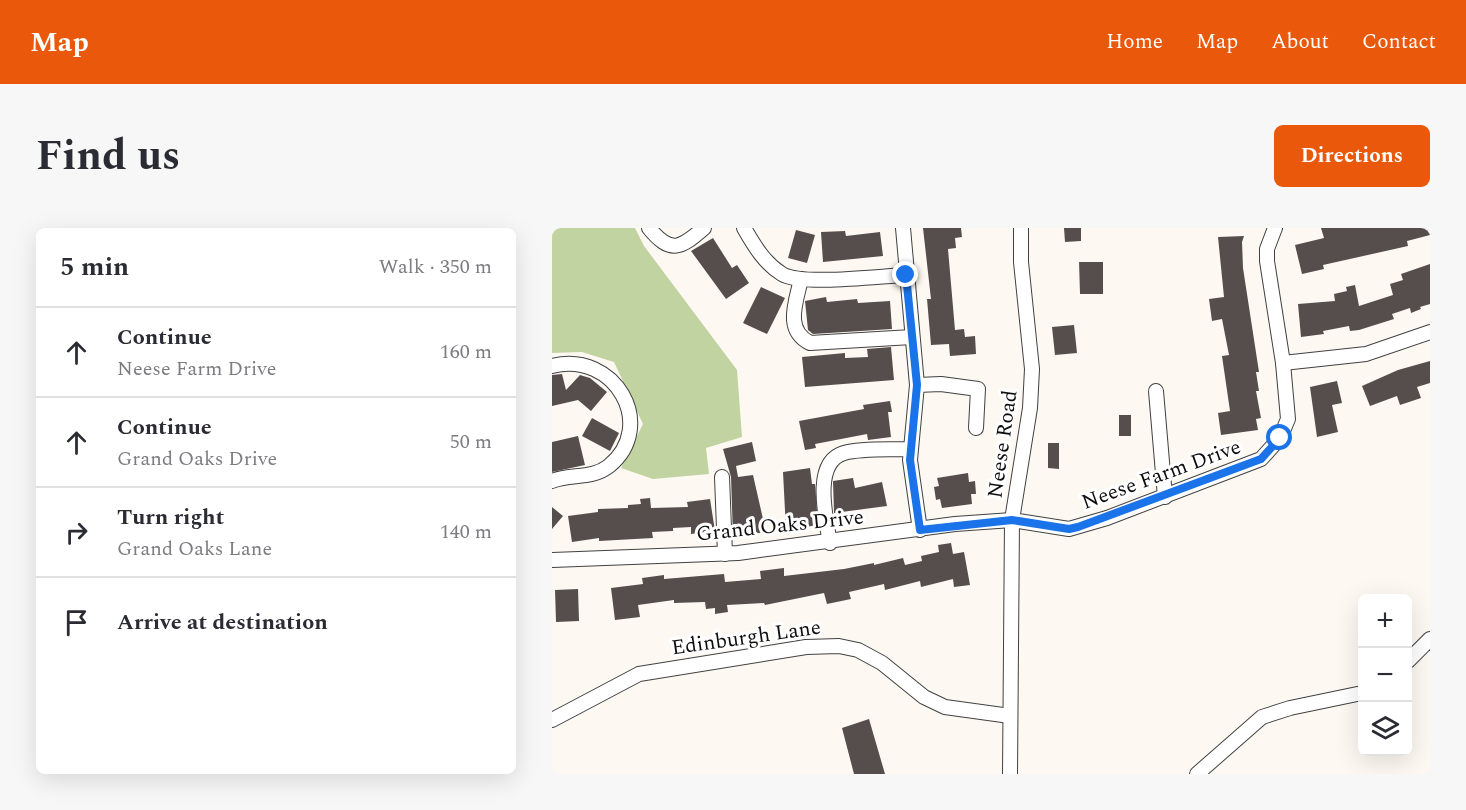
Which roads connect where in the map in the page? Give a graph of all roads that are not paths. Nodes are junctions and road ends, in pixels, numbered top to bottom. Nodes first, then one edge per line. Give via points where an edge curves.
1 (649, 228) edge
2 (704, 228) edge
3 (744, 228) edge
4 (903, 228) edge
5 (1021, 228) edge
6 (1275, 228) edge
7 (906, 275) junction
8 (801, 279) junction
9 (1430, 332) edge
10 (912, 337) junction
11 (1283, 363) junction
12 (552, 366) edge
13 (917, 385) junction
14 (1156, 391) dead end
15 (976, 428) dead end
16 (910, 449) junction
17 (722, 477) dead end
18 (552, 481) edge
19 (1165, 497) junction
20 (1012, 520) junction
21 (920, 530) junction
22 (830, 543) junction
23 (725, 554) junction
24 (552, 560) edge
25 (1430, 639) edge
26 (1412, 656) edge
27 (1358, 694) edge
28 (1010, 716) junction
29 (552, 720) edge
30 (1010, 774) edge
31 (1197, 774) edge

1 - 2 street via 671,246 680,246
3 - 8 street via 758,252 783,275
4 - 7 street
5 - 20 street, Neese Road via 1032,369
6 - 11 street, Neese Farm Drive via 1267,261
7 - 8 street
7 - 10 street
8 - 10 street via 793,321 796,331 810,343
9 - 11 street via 1366,354
10 - 13 street
11 - 19 street, Neese Farm Drive via 1288,419 1273,448 1261,459
12 - 18 street via 586,365 602,371 614,380 622,394 630,420 622,449 606,468 587,476
13 - 15 street via 978,389
13 - 16 street
14 - 19 street
16 - 21 street
16 - 22 street via 845,453 828,464 825,512
17 - 23 street
19 - 20 street, Neese Farm Drive via 1069,529
20 - 21 street, Grand Oaks Drive
20 - 28 street, Neese Road
21 - 22 street, Grand Oaks Drive
22 - 23 street, Grand Oaks Drive
23 - 24 street, Grand Oaks Drive
25 - 26 street
27 - 31 street via 1262,717
28 - 29 street, Edinburgh Lane via 945,707 924,697 882,663 858,650 839,646 806,647 639,674
28 - 30 street, Neese Road

